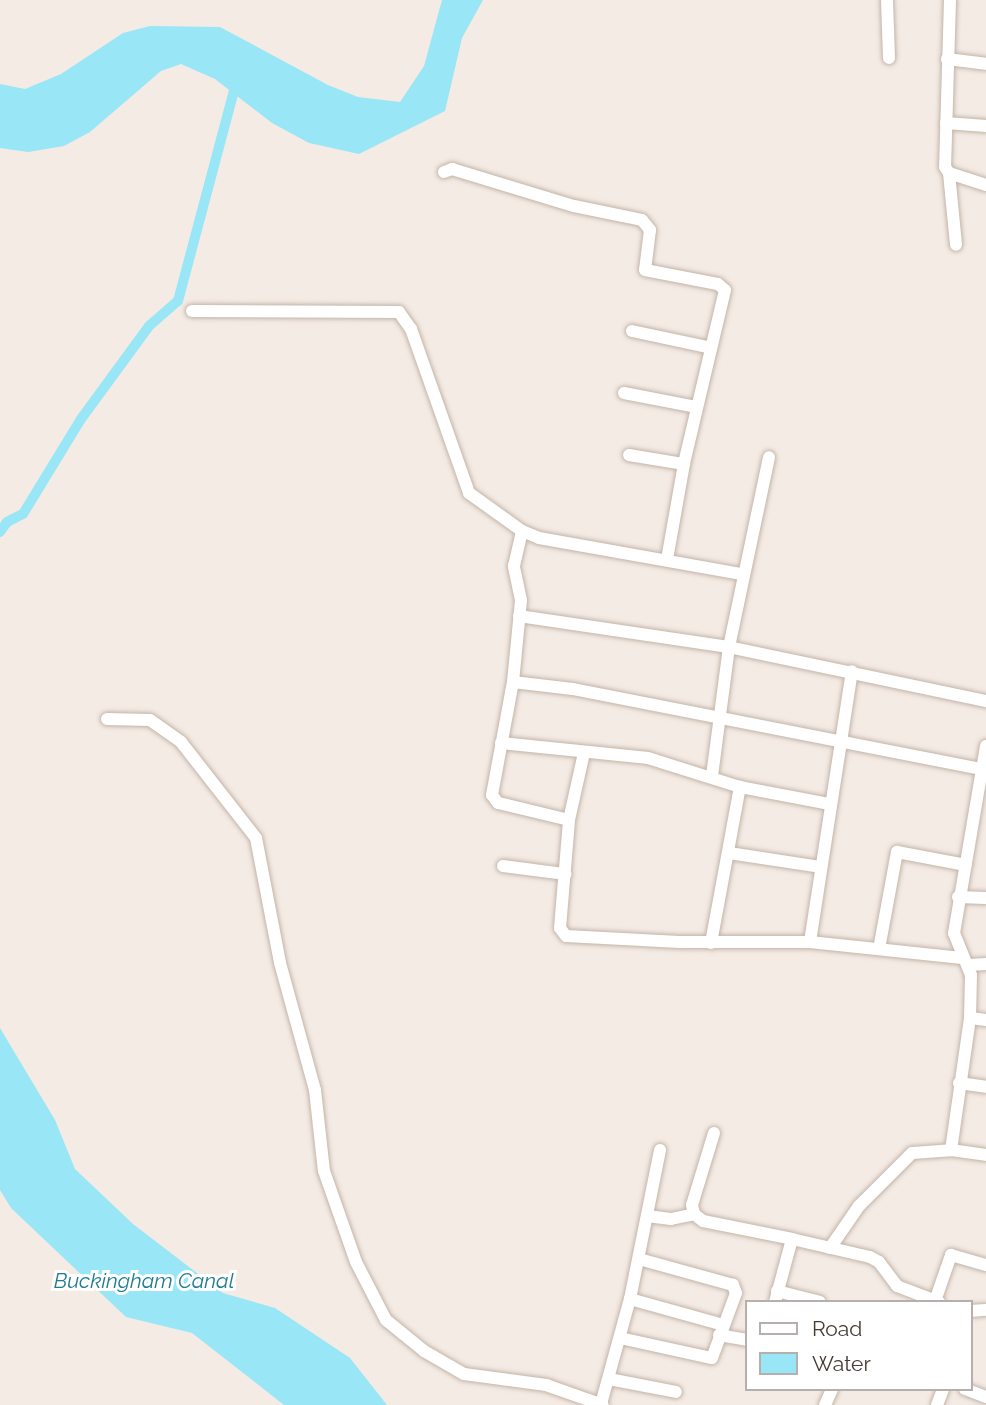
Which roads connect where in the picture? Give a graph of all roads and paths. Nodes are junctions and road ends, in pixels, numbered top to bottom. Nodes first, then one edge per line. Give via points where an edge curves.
1 (887, 0) edge
2 (950, 0) edge
3 (888, 58) dead end
4 (947, 59) junction
5 (986, 64) edge
6 (946, 123) junction
7 (986, 126) edge
8 (444, 172) dead end
9 (949, 173) junction
10 (986, 185) edge
11 (956, 244) dead end
12 (192, 311) dead end
13 (632, 331) dead end
14 (711, 348) junction
15 (624, 393) dead end
16 (696, 407) junction
17 (629, 455) dead end
18 (769, 457) dead end
19 (684, 464) junction
20 (522, 531) junction
21 (667, 559) junction
22 (742, 574) junction
23 (519, 616) junction
24 (729, 647) junction
25 (852, 671) junction
26 (513, 682) junction
27 (986, 701) edge
28 (717, 716) junction
29 (107, 719) dead end
30 (501, 743) junction
31 (842, 743) junction
32 (986, 746) edge
33 (584, 753) junction
34 (982, 769) junction
35 (712, 776) junction
36 (740, 787) junction
37 (829, 804) junction
38 (569, 820) junction
39 (729, 853) junction
40 (966, 865) junction
41 (503, 866) dead end
42 (820, 867) junction
43 (565, 874) junction
44 (958, 897) junction
45 (986, 898) edge
46 (810, 942) junction
47 (712, 943) junction
48 (880, 949) junction
49 (965, 961) junction
50 (986, 964) edge
51 (970, 1018) junction
52 (986, 1020) edge
53 (959, 1083) junction
54 (986, 1087) edge
55 (714, 1133) dead end
56 (660, 1150) dead end
57 (945, 1150) junction
58 (986, 1155) edge
59 (694, 1214) junction
60 (647, 1216) junction
61 (792, 1239) junction
62 (830, 1248) junction
63 (639, 1259) junction
64 (986, 1265) edge
65 (776, 1297) edge
66 (629, 1298) junction
67 (802, 1300) edge
68 (934, 1300) edge
69 (937, 1300) edge
70 (721, 1330) junction
71 (620, 1338) junction
72 (744, 1339) edge
73 (609, 1379) junction
74 (676, 1392) dead end
75 (602, 1404) edge

1 - 3 street
2 - 4 street
4 - 5 street
4 - 6 street
6 - 7 street
6 - 9 street via 945,167
8 - 14 street via 452,169 646,222 650,230 647,272 718,284 725,290
9 - 10 street
9 - 11 street
12 - 20 street via 399,312 421,354 468,493
13 - 14 street
14 - 16 street
15 - 16 street
16 - 19 street
17 - 19 street
18 - 22 street
19 - 21 street
20 - 21 street via 539,538
20 - 23 street via 514,566
21 - 22 street
22 - 24 street
23 - 24 street
23 - 26 street
24 - 25 street
24 - 28 street
25 - 27 street
25 - 31 street
26 - 28 street
26 - 30 street
28 - 31 street
28 - 35 street
29 - 75 street via 150,720 181,742 256,838 280,963 316,1090 324,1171 356,1262 386,1320 424,1351 464,1374 536,1383
30 - 33 street
30 - 38 street via 493,800
31 - 34 street
31 - 37 street
32 - 34 street
33 - 35 street via 648,758
33 - 38 street
34 - 40 street
35 - 36 street
36 - 37 street
36 - 39 street
37 - 42 street
38 - 43 street
39 - 42 street
39 - 47 street
40 - 44 street
40 - 48 street via 897,852
41 - 43 street
42 - 46 street
43 - 47 street via 560,928 566,936
44 - 45 street
44 - 49 street via 955,942
46 - 47 street
46 - 48 street
48 - 49 street
49 - 50 street
49 - 51 street
51 - 52 street
51 - 53 street
53 - 54 street
53 - 57 street
55 - 59 street via 692,1205
56 - 60 street
57 - 58 street
57 - 62 street via 923,1149 901,1160 859,1206
59 - 60 street via 671,1219
59 - 61 street via 703,1221
60 - 63 street
61 - 62 street
61 - 65 street
62 - 68 street via 870,1257 897,1286
63 - 66 street
63 - 70 street via 733,1285 736,1293
64 - 69 street via 951,1255
65 - 67 street
66 - 70 street
66 - 71 street
70 - 71 street via 714,1355 707,1359
70 - 72 street
71 - 73 street
73 - 74 street
73 - 75 street

